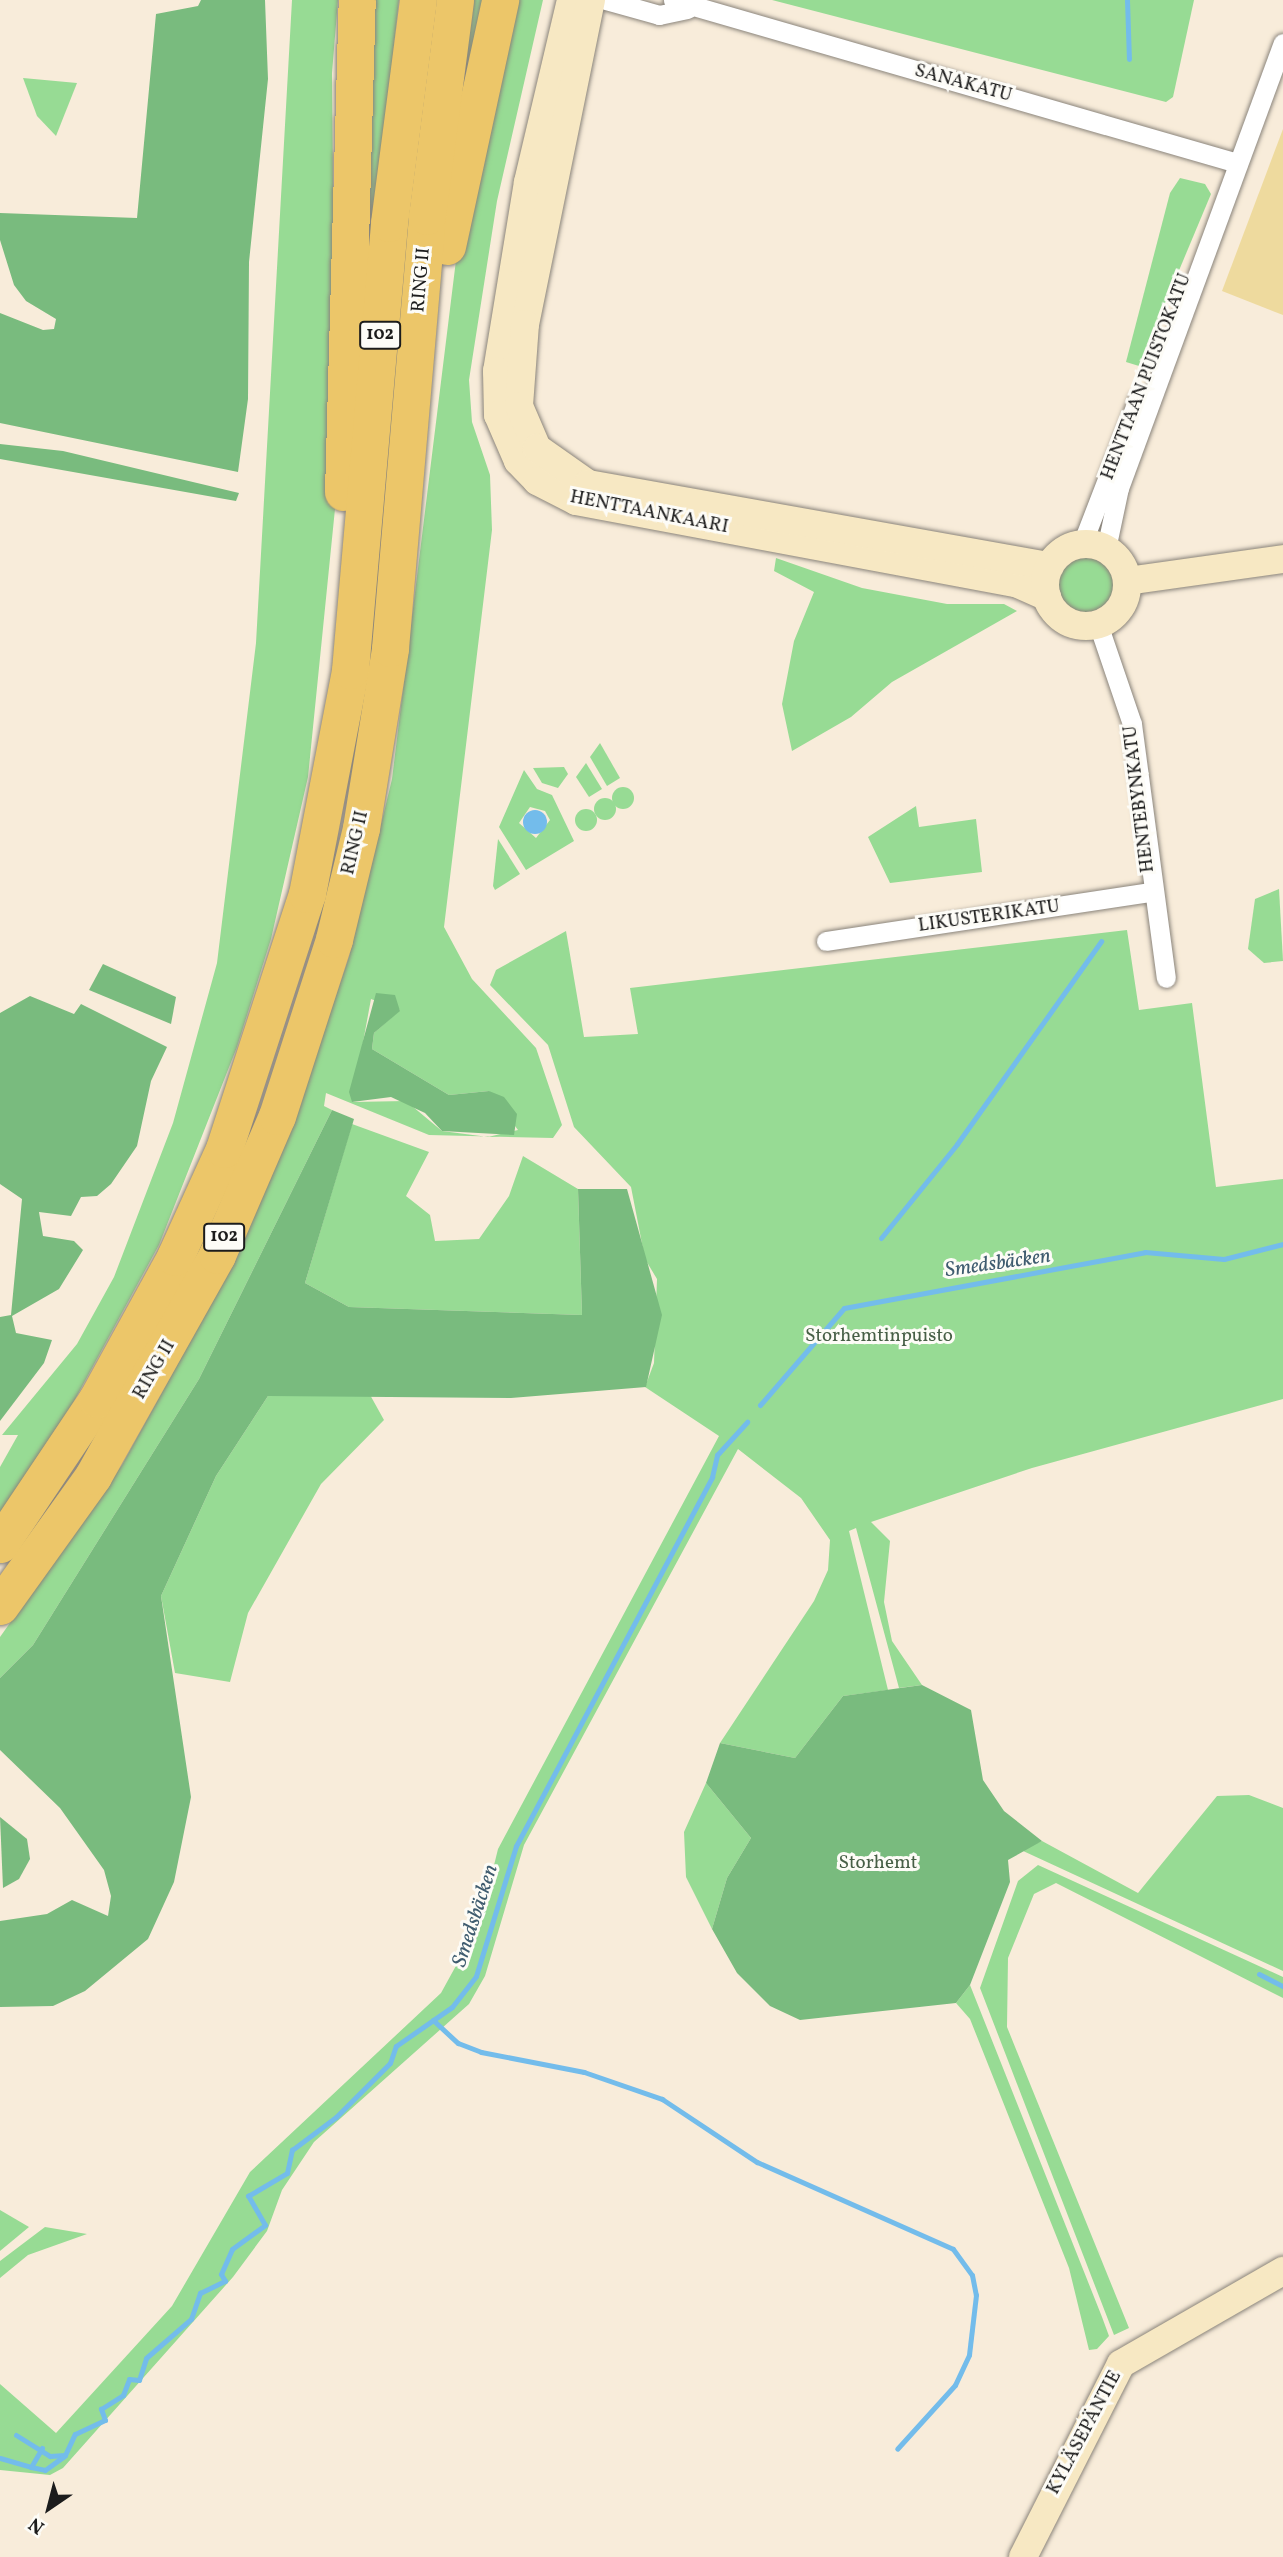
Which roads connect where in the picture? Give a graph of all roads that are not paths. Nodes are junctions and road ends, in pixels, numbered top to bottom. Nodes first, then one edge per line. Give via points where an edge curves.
1 (357, 0) edge
2 (418, 0) edge
3 (455, 0) edge
4 (500, 0) edge
5 (571, 0) edge
6 (591, 0) edge
7 (606, 0) edge
8 (680, 4) edge
9 (1283, 43) edge
10 (1237, 163) junction
11 (412, 402) junction
12 (1094, 547) junction
13 (1283, 559) edge
14 (1050, 566) junction
15 (1127, 581) junction
16 (1047, 597) junction
17 (1098, 624) junction
18 (350, 670) junction
19 (1151, 892) junction
20 (826, 941) dead end
21 (1166, 978) dead end
22 (0, 1544) edge
23 (0, 1606) edge
24 (1283, 2272) edge
25 (1023, 2557) edge

1 - 18 highway via 340,608
2 - 18 highway, RING II / 102 via 390,223
3 - 11 highway, RING II / 102
4 - 11 highway via 459,174 431,368
5 - 16 main road, HENTTAANKAARI via 534,154 497,371 498,415 518,461 547,487 576,501 1018,584
6 - 14 main road, HENTTAANKAARI via 525,324 519,406 537,448 588,484
7 - 8 street, SANAKATU via 659,15
8 - 10 street, SANAKATU
9 - 10 street, HENTTAAN PUISTOKATU
10 - 12 street, HENTTAAN PUISTOKATU via 1218,213 1217,230
11 - 23 highway, RING II / 102 via 390,648 370,780 304,1039 222,1242 162,1360 93,1476
12 - 14 main road
12 - 15 main road
13 - 15 main road
14 - 16 main road
15 - 17 main road via 1117,611
16 - 17 main road via 1066,621
17 - 19 street, HENTEBYNKATU via 1132,724
18 - 22 highway, RING II / 102 via 307,894 224,1149 131,1340
19 - 20 street, LIKUSTERIKATU
19 - 21 street, HENTEBYNKATU
24 - 25 main road, KYLÄSEPÄNTIE via 1121,2364 1085,2425

